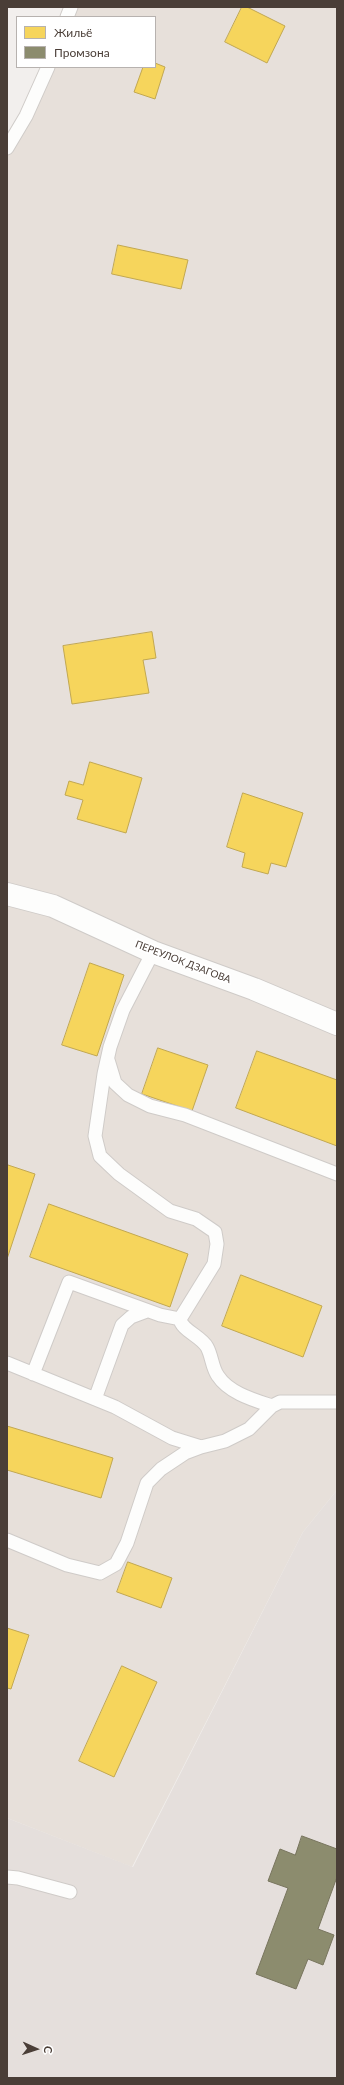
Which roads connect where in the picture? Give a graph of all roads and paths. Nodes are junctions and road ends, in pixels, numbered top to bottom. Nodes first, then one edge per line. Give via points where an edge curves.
1 (48, 68) edge
2 (7, 148) edge
3 (7, 894) edge
4 (153, 952) junction
5 (337, 1024) edge
6 (108, 1060) junction
7 (337, 1174) edge
8 (147, 1311) junction
9 (180, 1319) junction
10 (7, 1363) edge
11 (33, 1374) junction
12 (94, 1399) junction
13 (337, 1402) edge
14 (272, 1406) junction
15 (201, 1447) junction
16 (7, 1540) edge
17 (7, 1877) edge
18 (70, 1892) dead end

1 - 2 lane via 26,116
3 - 4 street, ПЕРЕУЛОК ДЗАГОВА via 52,906
4 - 5 street, ПЕРЕУЛОК ДЗАГОВА via 254,989
4 - 6 lane via 123,1010
6 - 7 lane via 115,1083 128,1095 150,1106 184,1115
6 - 9 lane via 95,1136 100,1156 170,1211 196,1219 214,1232 217,1244 214,1264
8 - 9 lane
8 - 11 lane via 69,1282
8 - 12 lane via 131,1317 122,1325
9 - 14 lane via 184,1328 207,1347 218,1377 250,1399
10 - 11 lane
11 - 12 lane
12 - 15 lane via 115,1407 172,1438
13 - 14 lane via 280,1402
14 - 15 lane via 249,1429 224,1441
15 - 16 lane via 185,1453 167,1465 147,1483 127,1543 116,1564 100,1573 67,1565
17 - 18 lane

